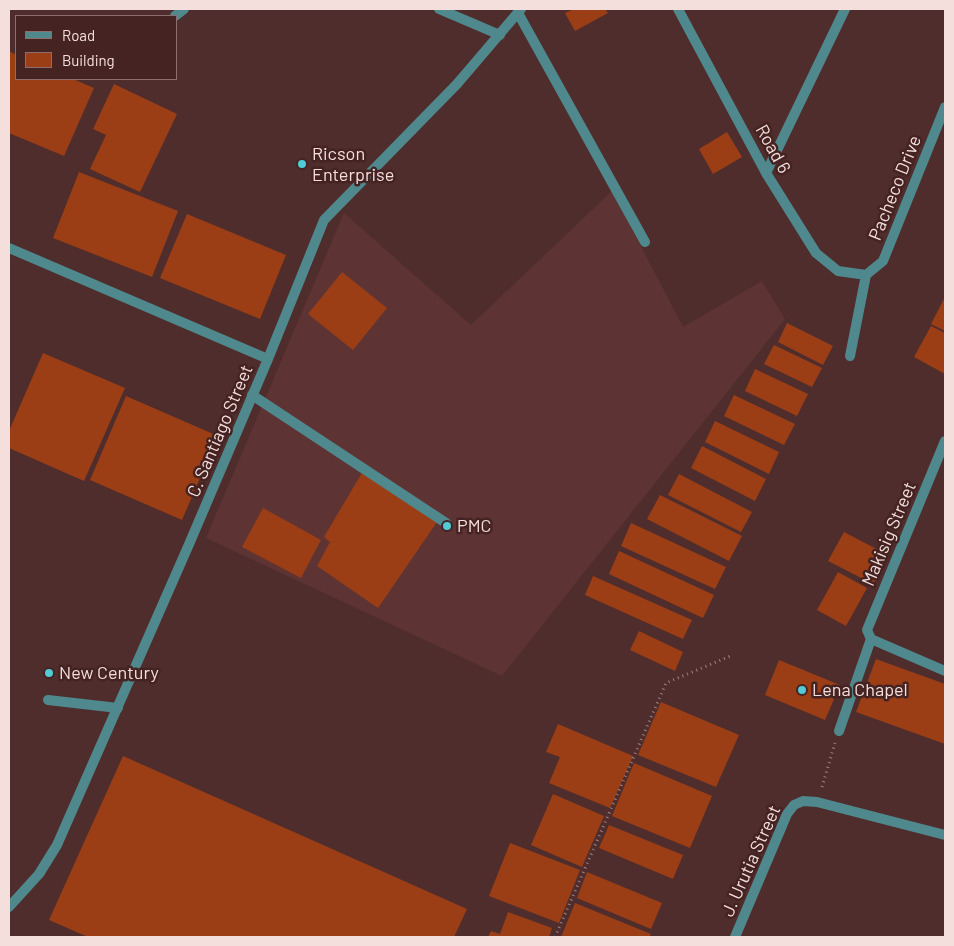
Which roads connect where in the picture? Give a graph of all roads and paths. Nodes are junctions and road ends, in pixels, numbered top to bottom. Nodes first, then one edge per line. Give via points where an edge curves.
1 (439, 9) edge
2 (678, 9) edge
3 (845, 9) edge
4 (520, 11) edge
5 (500, 36) junction
6 (945, 107) edge
7 (766, 173) junction
8 (645, 242) dead end
9 (9, 248) edge
10 (866, 275) junction
11 (850, 356) dead end
12 (268, 359) junction
13 (252, 395) junction
14 (945, 441) edge
15 (446, 522) dead end
16 (871, 639) junction
17 (734, 655) dead end
18 (945, 671) edge
19 (48, 700) dead end
20 (118, 708) junction
21 (839, 731) joint
22 (817, 802) junction
23 (945, 835) edge
24 (9, 907) edge
25 (555, 937) edge
26 (735, 937) edge

1 - 5 street
2 - 7 street, Road 6
3 - 7 street
4 - 5 street, C. Santiago Street
4 - 8 street
5 - 12 street, C. Santiago Street via 324,220
6 - 10 street, Pacheco Drive via 883,261
7 - 10 street, Road 6 via 816,253 838,271
9 - 12 street
10 - 11 street
12 - 13 street, C. Santiago Street
13 - 15 street
13 - 20 street, C. Santiago Street
14 - 16 street, Makisig Street via 867,630
16 - 18 street
16 - 21 street, Makisig Street
17 - 25 path via 666,682
19 - 20 street
20 - 24 street, C. Santiago Street via 57,845 39,874
21 - 22 path
22 - 23 street, J. Urutia Street
22 - 26 street, J. Urutia Street via 803,801 794,805 787,814

